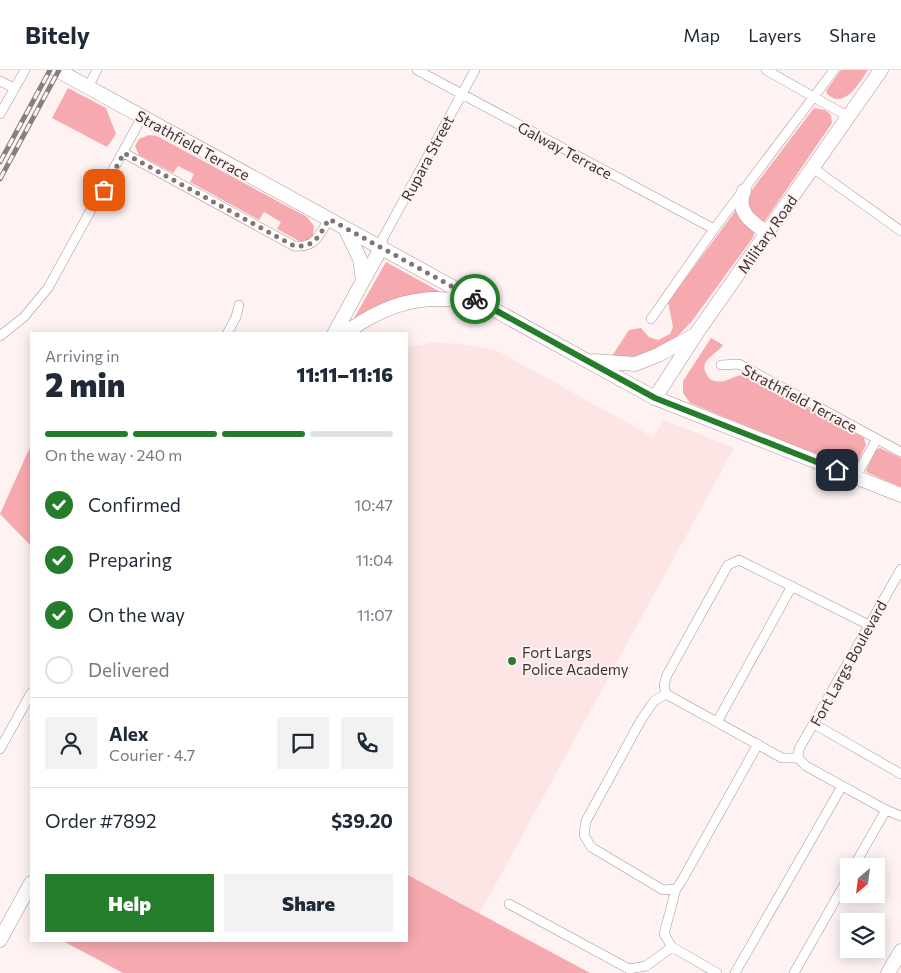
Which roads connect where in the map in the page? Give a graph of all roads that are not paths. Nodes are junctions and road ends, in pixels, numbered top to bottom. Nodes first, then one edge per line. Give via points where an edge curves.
1 (25, 70) edge
2 (57, 70) edge
3 (97, 70) edge
4 (418, 70) edge
5 (474, 70) edge
6 (766, 70) edge
7 (834, 70) edge
8 (881, 70) edge
9 (0, 81) edge
10 (88, 87) junction
11 (14, 88) junction
12 (461, 94) junction
13 (814, 96) junction
14 (0, 114) edge
15 (142, 117) junction
16 (849, 118) junction
17 (124, 153) junction
18 (814, 168) junction
19 (744, 191) junction
20 (329, 219) junction
21 (344, 227) junction
22 (714, 229) junction
23 (901, 231) edge
24 (768, 234) junction
25 (381, 248) junction
26 (363, 281) junction
27 (480, 302) junction
28 (239, 305) dead end
29 (651, 319) dead end
30 (228, 332) edge
31 (335, 332) edge
32 (347, 332) edge
33 (696, 334) junction
34 (0, 336) edge
35 (586, 360) junction
36 (721, 365) dead end
37 (655, 398) junction
38 (877, 439) junction
39 (901, 452) edge
40 (855, 478) junction
41 (901, 495) edge
42 (901, 569) edge
43 (792, 586) junction
44 (869, 626) junction
45 (666, 694) junction
46 (30, 695) edge
47 (22, 711) junction
48 (30, 715) edge
49 (718, 722) junction
50 (814, 724) junction
51 (758, 744) junction
52 (0, 748) edge
53 (798, 758) junction
54 (901, 774) edge
55 (842, 786) junction
56 (886, 810) junction
57 (901, 816) edge
58 (859, 858) edge
59 (30, 885) edge
60 (676, 889) junction
61 (840, 892) edge
62 (509, 904) dead end
63 (0, 940) edge
64 (672, 946) junction
65 (901, 951) edge
66 (717, 973) edge
67 (735, 973) edge
68 (794, 973) edge
69 (888, 973) edge

1 - 11 street
2 - 10 main road, Strathfield Terrace
3 - 10 street
4 - 12 street, Galway Terrace
5 - 12 street, Rupara Street
6 - 13 street
7 - 13 street
8 - 16 main road, Military Road
9 - 11 street
10 - 15 main road, Strathfield Terrace
11 - 14 street
12 - 22 street, Galway Terrace
12 - 25 street, Rupara Street via 383,238
13 - 16 street
13 - 19 street
15 - 17 street
15 - 20 main road, Strathfield Terrace
16 - 18 main road, Military Road
17 - 20 street via 294,246 314,243
17 - 34 street via 48,288 24,317
18 - 23 street
18 - 24 main road, Military Road
19 - 22 street
19 - 24 main road via 740,201 742,211
20 - 21 main road, Strathfield Terrace
21 - 25 main road, Strathfield Terrace
21 - 26 main road via 360,259
22 - 29 street
24 - 33 main road, Military Road
25 - 26 main road
25 - 27 main road, Strathfield Terrace
26 - 31 main road
27 - 32 main road via 423,299 404,303 370,317
27 - 35 main road, Strathfield Terrace
28 - 30 street
33 - 35 main road via 658,356 635,364
33 - 37 main road, Military Road
35 - 37 main road, Strathfield Terrace
36 - 38 street, Strathfield Terrace via 740,364
37 - 40 main road, Strathfield Terrace
38 - 39 street, Strathfield Terrace
38 - 40 street
40 - 41 main road, Strathfield Terrace
42 - 44 street, Fort Largs Boulevard
43 - 44 street
43 - 45 street via 739,560 728,565 667,675
43 - 49 street
44 - 50 street, Fort Largs Boulevard
45 - 49 street
45 - 60 street via 654,700 641,720 586,821 584,835 591,848 663,890
46 - 47 street
47 - 48 street
47 - 52 street
49 - 51 street
50 - 53 street, Fort Largs Boulevard
50 - 54 street
51 - 53 street via 782,758
51 - 60 street
53 - 55 street
55 - 56 street
55 - 67 street
56 - 57 street
56 - 58 street
59 - 63 main road
60 - 64 street via 664,934
61 - 68 street
62 - 64 street via 629,969 646,966
64 - 66 street
65 - 69 main road

